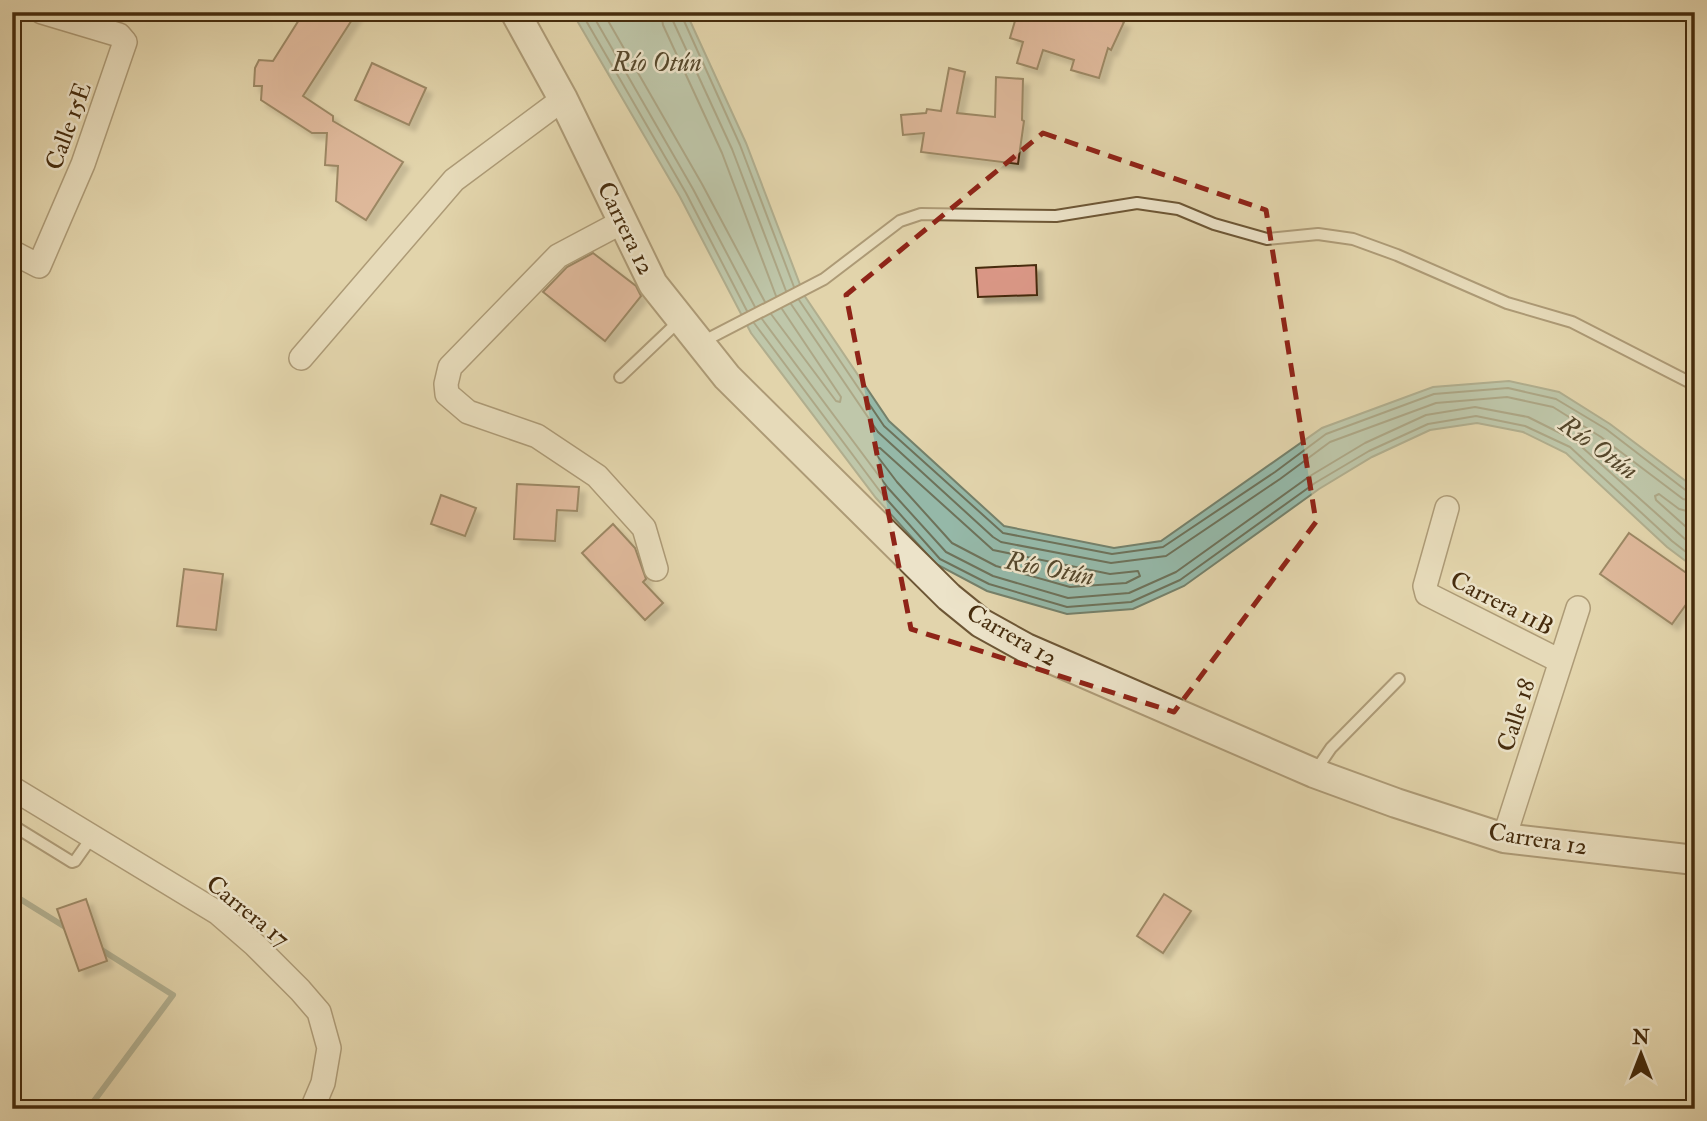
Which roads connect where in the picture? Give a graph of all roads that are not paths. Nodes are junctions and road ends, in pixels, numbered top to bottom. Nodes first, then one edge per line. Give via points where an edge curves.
1 (42, 12) edge
2 (515, 12) edge
3 (80, 18) edge
4 (563, 99) junction
5 (622, 222) junction
6 (12, 252) edge
7 (680, 320) junction
8 (699, 343) junction
9 (301, 358) dead end
10 (620, 377) dead end
11 (1695, 385) edge
12 (1447, 508) dead end
13 (656, 569) dead end
14 (1578, 608) dead end
15 (1560, 662) junction
16 (1399, 679) dead end
17 (1314, 773) junction
18 (12, 788) edge
19 (12, 825) edge
20 (92, 837) junction
21 (1504, 838) junction
22 (1695, 860) edge
23 (312, 1109) edge

1 - 3 street
2 - 4 street, Carrera 12
3 - 6 street, Calle 15E via 125,42 83,164 39,266
4 - 5 street, Carrera 12
4 - 9 street via 454,180
5 - 7 street, Carrera 12 via 653,284
5 - 13 street via 558,256 450,367 446,384 447,394 468,412 537,436 597,476 644,527
7 - 8 street, Carrera 12
7 - 10 lane
8 - 11 lane via 824,279 900,221 921,214 1056,216 1137,203 1178,209 1267,239 1318,234 1353,239 1507,303 1572,322
8 - 17 street, Carrera 12 via 727,377 949,597 981,623 1026,648
12 - 15 street, Carrera 11B via 1425,586 1427,594
14 - 15 street, Calle 18
15 - 21 street, Calle 18
16 - 17 lane via 1331,748
17 - 21 street, Carrera 12
18 - 20 street, Carrera 17
19 - 20 lane via 72,862
20 - 23 street, Carrera 17 via 218,914 255,945 319,1012 329,1048 323,1083
21 - 22 street, Carrera 12

